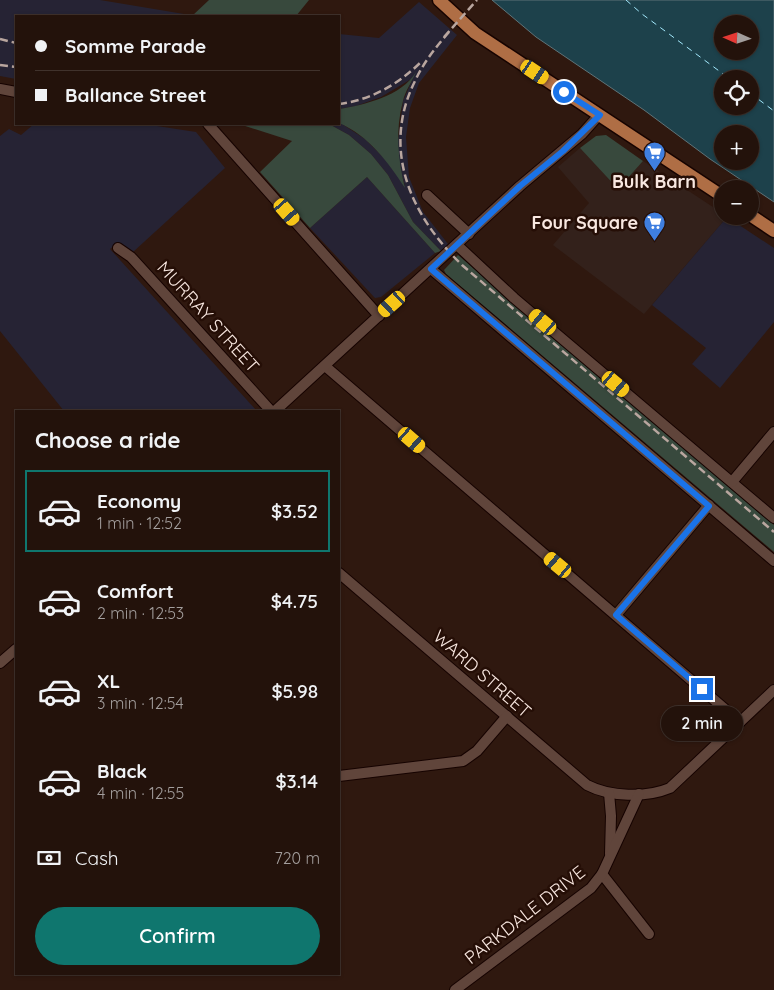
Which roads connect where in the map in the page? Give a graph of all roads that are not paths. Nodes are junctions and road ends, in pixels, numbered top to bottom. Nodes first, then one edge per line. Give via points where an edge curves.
1 (439, 0) edge
2 (0, 89) edge
3 (15, 92) edge
4 (600, 115) junction
5 (209, 125) edge
6 (714, 191) edge
7 (427, 195) dead end
8 (759, 221) edge
9 (774, 231) edge
10 (469, 234) junction
11 (456, 246) junction
12 (118, 248) dead end
13 (431, 269) junction
14 (379, 316) junction
15 (325, 366) junction
16 (270, 410) edge
17 (275, 410) edge
18 (774, 432) edge
19 (732, 482) junction
20 (709, 506) junction
21 (774, 518) edge
22 (774, 561) edge
23 (340, 573) edge
24 (616, 615) junction
25 (15, 650) edge
26 (0, 663) edge
27 (774, 690) edge
28 (507, 716) junction
29 (740, 722) junction
30 (340, 776) edge
31 (609, 793) junction
32 (639, 794) junction
33 (609, 860) junction
34 (602, 874) junction
35 (649, 934) dead end
36 (455, 990) edge

1 - 4 main road via 471,30
2 - 3 street
4 - 6 main road
4 - 10 street
5 - 14 street
7 - 10 street
8 - 9 main road
10 - 11 street
11 - 13 street
11 - 19 street
12 - 16 street, MURRAY STREET via 132,257
13 - 14 street
13 - 20 street
14 - 15 street
15 - 17 street
15 - 24 street
18 - 19 street
19 - 21 street
20 - 22 street
20 - 24 street
23 - 28 street, WARD STREET
24 - 29 street
25 - 26 street
27 - 29 street, WARD STREET
28 - 30 street via 477,751 463,761
28 - 31 street, WARD STREET via 587,785
29 - 32 street, WARD STREET via 670,788
31 - 32 street, WARD STREET
31 - 33 street, PARKDALE DRIVE
32 - 33 street, PARKDALE DRIVE
33 - 34 street, PARKDALE DRIVE
34 - 35 street
34 - 36 street, PARKDALE DRIVE via 582,895

